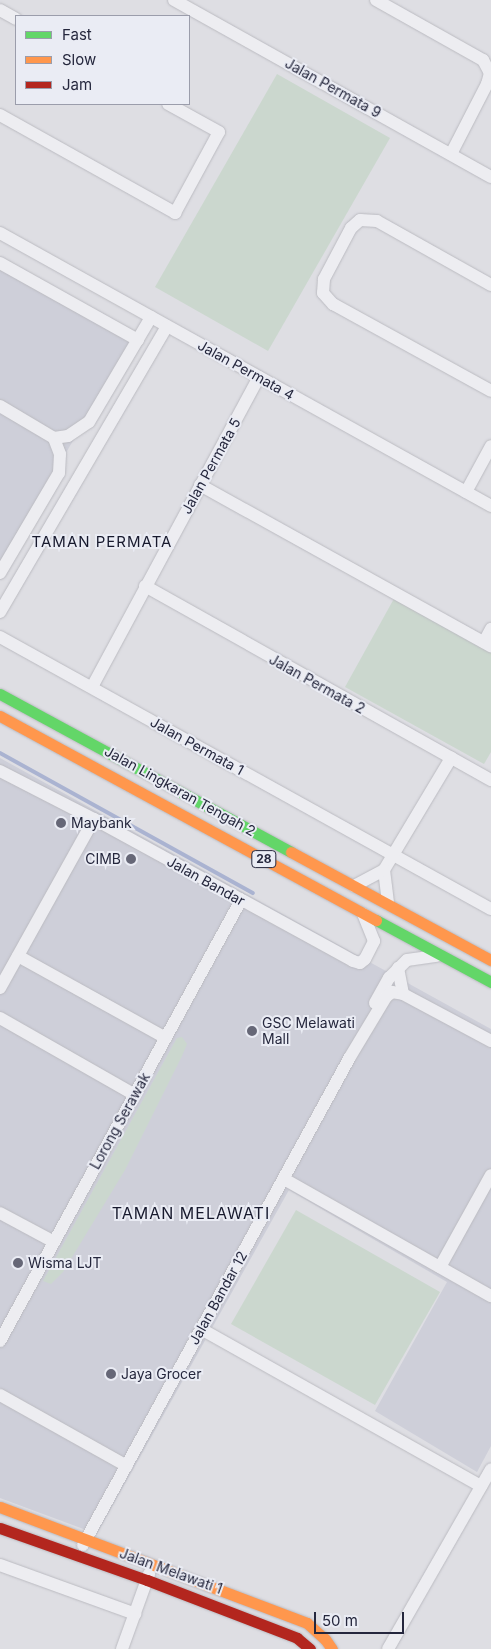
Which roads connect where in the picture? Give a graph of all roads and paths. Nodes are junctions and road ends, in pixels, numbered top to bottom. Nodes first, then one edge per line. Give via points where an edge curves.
1 (174, 0) edge
2 (376, 0) edge
3 (0, 10) edge
4 (15, 18) edge
5 (170, 105) edge
6 (0, 115) edge
7 (451, 154) junction
8 (491, 177) edge
9 (0, 233) edge
10 (0, 263) edge
11 (491, 285) edge
12 (151, 317) junction
13 (167, 326) junction
14 (138, 340) junction
15 (260, 377) junction
16 (491, 391) edge
17 (0, 406) edge
18 (54, 438) junction
19 (491, 446) edge
20 (200, 485) junction
21 (466, 492) junction
22 (491, 506) edge
23 (0, 573) edge
24 (145, 586) junction
25 (0, 612) edge
26 (491, 629) edge
27 (0, 637) edge
28 (487, 644) edge
29 (92, 687) junction
30 (14, 688) dead end
31 (0, 694) edge
32 (0, 716) edge
33 (54, 723) junction
34 (451, 758) junction
35 (0, 771) edge
36 (491, 780) edge
37 (94, 819) junction
38 (393, 855) junction
39 (384, 870) junction
40 (354, 886) junction
41 (241, 900) junction
42 (388, 904) junction
43 (491, 909) edge
44 (362, 912) junction
45 (442, 955) junction
46 (18, 956) junction
47 (491, 960) edge
48 (398, 968) junction
49 (491, 982) edge
50 (0, 988) edge
51 (398, 993) junction
52 (0, 1018) edge
53 (166, 1038) junction
54 (491, 1041) edge
55 (350, 1057) junction
56 (135, 1095) junction
57 (491, 1175) edge
58 (284, 1179) junction
59 (0, 1213) edge
60 (54, 1242) junction
61 (440, 1267) junction
62 (491, 1296) edge
63 (201, 1329) junction
64 (0, 1341) edge
65 (0, 1395) edge
66 (127, 1466) junction
67 (491, 1469) edge
68 (481, 1486) junction
69 (0, 1507) edge
70 (0, 1528) edge
71 (87, 1539) junction
72 (78, 1556) junction
73 (153, 1564) junction
74 (0, 1565) edge
75 (147, 1580) junction
76 (135, 1614) junction
77 (122, 1649) edge
78 (310, 1649) edge
79 (332, 1649) edge
80 (388, 1649) edge

1 - 7 street, Jalan Permata 9
2 - 7 street via 483,60 490,73
3 - 4 street
5 - 6 street via 220,132 175,213
7 - 8 street, Jalan Permata 9
9 - 12 street, Jalan Permata 4
10 - 14 street
11 - 16 street via 377,221 360,220 351,228 324,279 323,293 333,304
12 - 13 street, Jalan Permata 4
12 - 14 street
13 - 15 street, Jalan Permata 4
13 - 25 street
14 - 18 street via 89,422 66,437
15 - 20 street, Jalan Permata 5
15 - 21 street, Jalan Permata 4
17 - 18 street
18 - 23 street via 60,454 59,473
19 - 21 street
20 - 24 street, Jalan Permata 5
20 - 28 street
21 - 22 street, Jalan Permata 4
24 - 29 street, Jalan Permata 5
24 - 34 street, Jalan Permata 2
26 - 28 street
27 - 29 street, Jalan Permata 1
29 - 38 street, Jalan Permata 1
30 - 33 main road
31 - 33 main road, Jalan Lingkaran Tengah 2 / 28
32 - 44 main road, Jalan Lingkaran Tengah 2 / 28
33 - 40 main road, Jalan Lingkaran Tengah 2 / 28
34 - 36 street, Jalan Permata 2
34 - 38 street
35 - 37 street, Jalan Bandar
37 - 41 street, Jalan Bandar
37 - 46 street
38 - 39 street
38 - 43 street, Jalan Permata 1
39 - 40 street
39 - 42 street
40 - 42 main road, Jalan Lingkaran Tengah 2 / 28
41 - 44 street, Jalan Bandar via 353,962 360,962 370,953 374,941
41 - 53 street, Lorong Serawak
42 - 47 main road, Jalan Lingkaran Tengah 2 / 28
44 - 45 main road, Jalan Lingkaran Tengah 2 / 28
45 - 48 street via 407,960
45 - 49 main road, Jalan Lingkaran Tengah 2 / 28
46 - 50 street
46 - 53 street
48 - 51 street
48 - 55 street via 358,1032
51 - 54 street
51 - 55 street via 386,998
52 - 56 street
53 - 56 street, Lorong Serawak
55 - 58 street, Jalan Bandar 12
56 - 60 street, Lorong Serawak
57 - 61 street
58 - 61 street
58 - 63 street, Jalan Bandar 12
59 - 60 street
60 - 64 street, Lorong Serawak
61 - 62 street
63 - 66 street, Jalan Bandar 12
63 - 68 street
65 - 66 street
66 - 71 street, Jalan Bandar 12
67 - 68 street
68 - 80 street
69 - 71 main road, Jalan Melawati 1
70 - 72 main road, Jalan Melawati 1
71 - 72 street, Jalan Bandar 12
71 - 73 main road, Jalan Melawati 1
72 - 75 main road, Jalan Melawati 1
73 - 75 street
73 - 79 main road, Jalan Melawati 1 via 307,1623
74 - 76 street
75 - 76 street
75 - 78 main road, Jalan Melawati 1 via 297,1638
76 - 77 street

